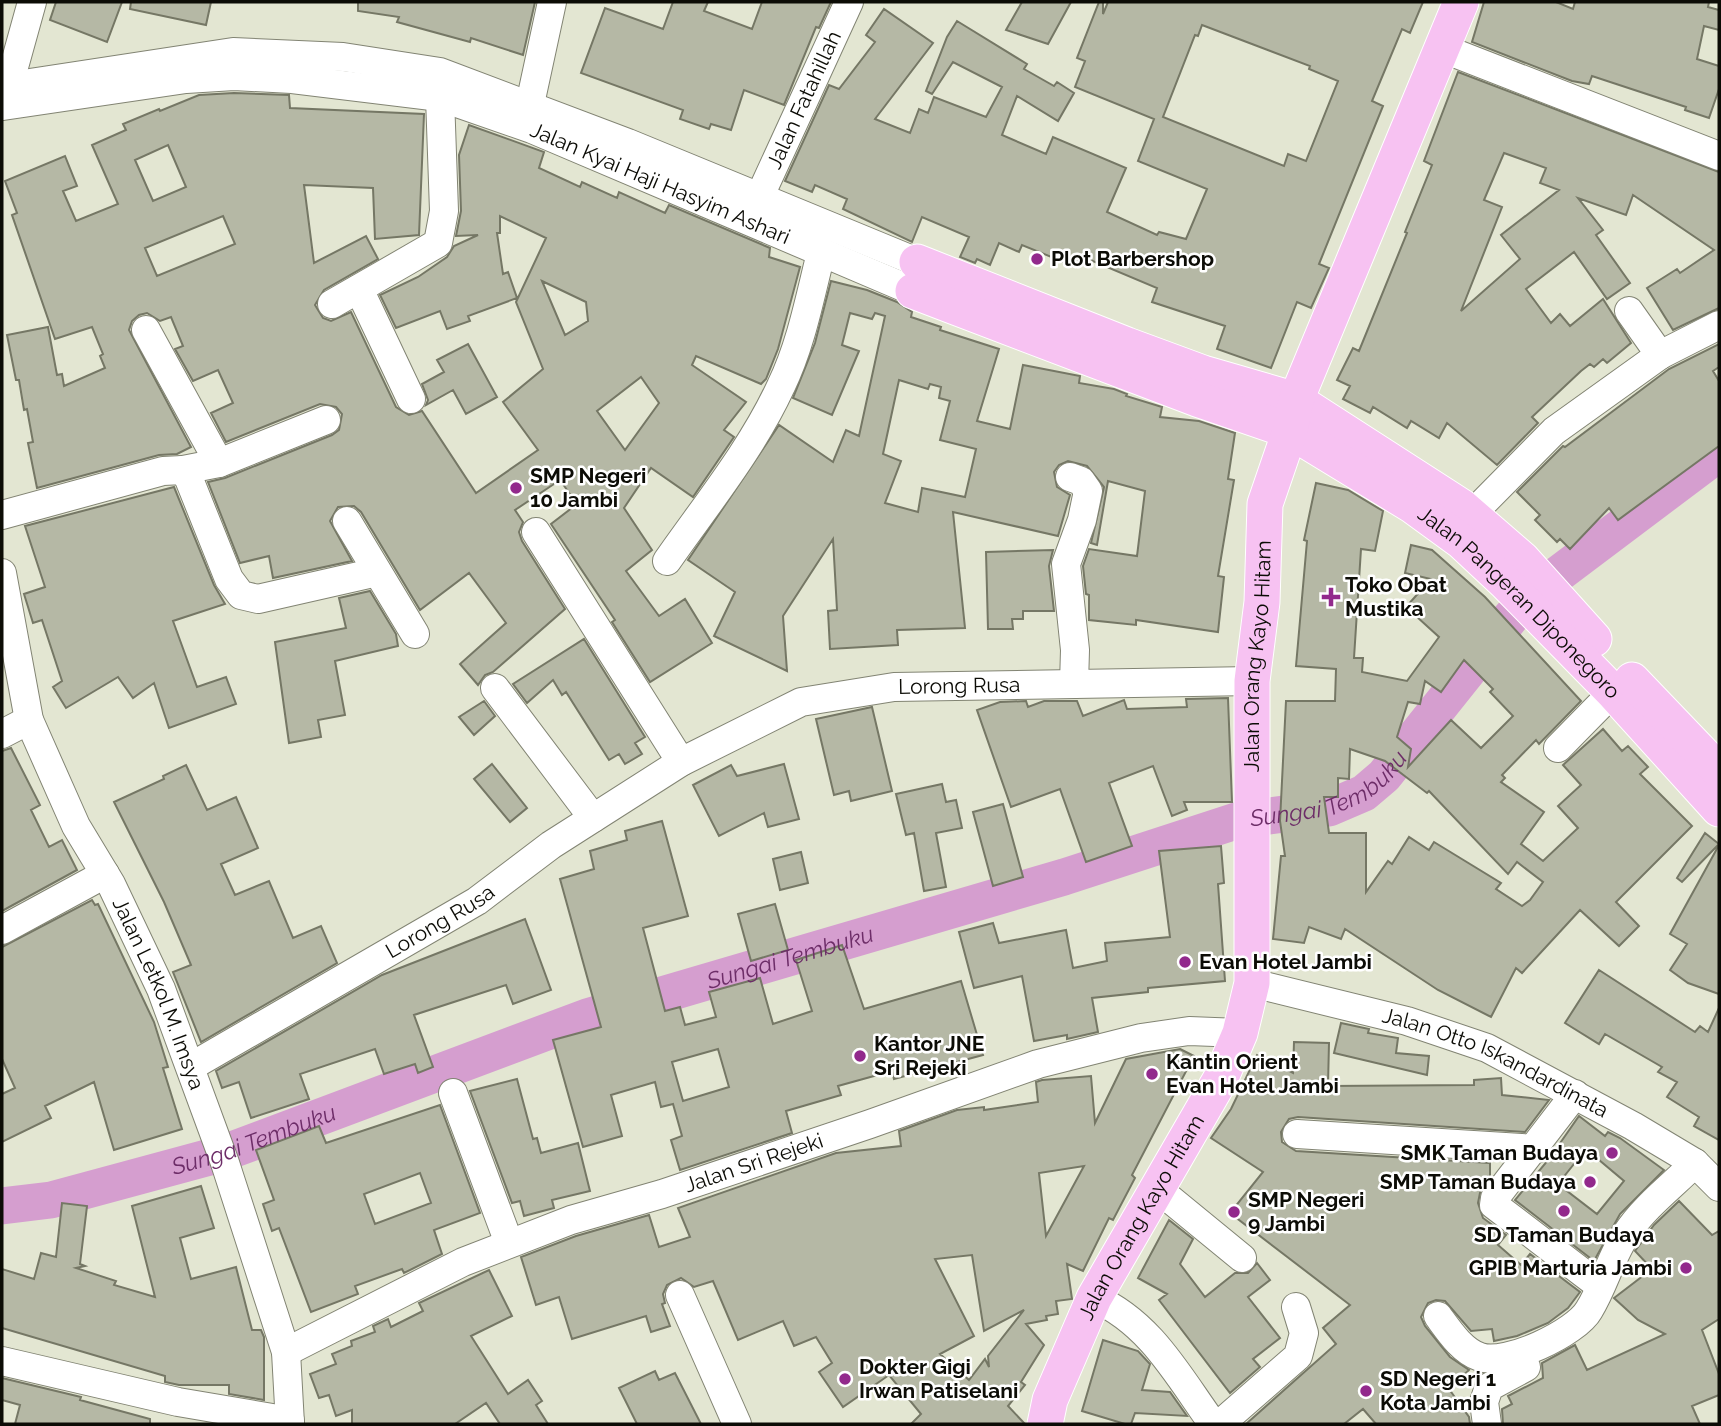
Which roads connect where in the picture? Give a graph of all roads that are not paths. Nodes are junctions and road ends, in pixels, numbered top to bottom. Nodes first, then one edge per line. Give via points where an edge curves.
1 (32, 2) edge
2 (552, 2) edge
3 (849, 2) edge
4 (1461, 2) edge
5 (1444, 49) junction
6 (343, 57) junction
7 (184, 68) junction
8 (344, 86) junction
9 (440, 97) junction
10 (4, 102) edge
11 (530, 104) junction
12 (1719, 156) edge
13 (759, 198) junction
14 (821, 253) junction
15 (915, 276) junction
16 (359, 289) junction
17 (332, 304) dead end
18 (1629, 311) dead end
19 (1719, 325) edge
20 (145, 330) dead end
21 (1660, 355) junction
22 (411, 399) dead end
23 (1293, 416) junction
24 (326, 420) dead end
25 (219, 463) junction
26 (183, 470) junction
27 (1070, 477) dead end
28 (1471, 515) junction
29 (2, 516) edge
30 (347, 521) dead end
31 (536, 532) dead end
32 (667, 561) dead end
33 (377, 572) junction
34 (2, 573) edge
35 (415, 634) dead end
36 (1252, 681) junction
37 (1074, 684) junction
38 (495, 688) dead end
39 (1612, 692) junction
40 (29, 720) junction
41 (2, 734) edge
42 (1558, 748) dead end
43 (681, 762) junction
44 (1719, 771) edge
45 (1719, 809) edge
46 (593, 818) junction
47 (105, 874) junction
48 (2, 930) edge
49 (1252, 983) junction
50 (1240, 1032) junction
51 (191, 1066) junction
52 (453, 1093) dead end
53 (1575, 1094) junction
54 (1297, 1134) dead end
55 (1536, 1149) junction
56 (1695, 1163) junction
57 (1719, 1187) edge
58 (1159, 1190) junction
59 (509, 1243) junction
60 (1242, 1258) dead end
61 (1600, 1286) junction
62 (680, 1295) dead end
63 (1094, 1298) junction
64 (1296, 1307) dead end
65 (1438, 1316) dead end
66 (286, 1352) junction
67 (2, 1361) edge
68 (1526, 1367) dead end
69 (290, 1423) edge
70 (737, 1424) edge
71 (1045, 1424) edge
72 (1213, 1424) edge
73 (1220, 1424) edge
74 (1487, 1424) edge

1 - 10 street
2 - 11 street
3 - 13 street, Jalan Fatahillah
4 - 5 main road, Jalan Orang Kayo Hitam
5 - 12 street
5 - 23 main road, Jalan Orang Kayo Hitam
6 - 7 street, Jalan Kyai Haji Hasyim Ashari via 233,52
6 - 8 street
6 - 11 street, Jalan Kyai Haji Hasyim Ashari via 440,72
7 - 8 street, Jalan Kyai Haji Hasyim Ashari
7 - 10 street, Jalan Kyai Haji Hasyim Ashari
8 - 9 street, Jalan Kyai Haji Hasyim Ashari
9 - 14 street, Jalan Kyai Haji Hasyim Ashari via 532,129
9 - 16 street via 444,211 438,243
11 - 13 street, Jalan Kyai Haji Hasyim Ashari
13 - 15 street, Jalan Kyai Haji Hasyim Ashari
14 - 15 street, Jalan Kyai Haji Hasyim Ashari
14 - 32 street via 782,386 749,444
15 - 23 main road via 1197,399
16 - 17 street
16 - 22 street
18 - 21 street
19 - 21 street
20 - 25 street
21 - 28 street via 1554,431
23 - 28 main road, Jalan Pangeran Diponegoro via 1405,469
23 - 36 main road, Jalan Orang Kayo Hitam via 1265,504 1262,602
23 - 39 main road, Jalan Pangeran Diponegoro via 1461,541
24 - 25 street
25 - 26 street
26 - 29 street via 172,469
26 - 33 street via 229,579 241,595 258,599
27 - 37 street via 1082,481 1088,491 1066,564
28 - 44 main road, Jalan Pangeran Diponegoro via 1522,559
30 - 33 street
31 - 43 street
33 - 35 street
34 - 40 street, Jalan Letkol M. Imsya
36 - 37 street, Lorong Rusa
36 - 49 main road, Jalan Orang Kayo Hitam
37 - 43 street, Lorong Rusa via 894,687 835,695 801,702
38 - 46 street
39 - 42 street
39 - 45 main road, Jalan Pangeran Diponegoro
40 - 41 street
40 - 47 street, Jalan Letkol M. Imsya via 76,826
43 - 46 street, Lorong Rusa
46 - 51 street, Lorong Rusa via 465,908
47 - 48 street
47 - 51 street, Jalan Letkol M. Imsya via 161,989
49 - 50 main road, Jalan Orang Kayo Hitam
49 - 53 street, Jalan Otto Iskandardinata via 1371,1011 1487,1048
50 - 58 main road, Jalan Orang Kayo Hitam via 1220,1080
50 - 59 street, Jalan Sri Rejeki via 1189,1031 1141,1038 1038,1065
51 - 66 street, Jalan Letkol M. Imsya
52 - 59 street
53 - 55 street
53 - 56 street, Jalan Otto Iskandardinata
54 - 55 street
55 - 61 street via 1494,1198 1494,1205
56 - 57 street, Jalan Otto Iskandardinata
56 - 61 street via 1628,1232
58 - 60 street
58 - 63 main road, Jalan Orang Kayo Hitam
59 - 66 street, Jalan Sri Rejeki
61 - 65 street via 1588,1312 1564,1333 1494,1360 1470,1352
62 - 70 street
63 - 71 main road, Jalan Orang Kayo Hitam via 1050,1400
63 - 72 street via 1118,1309 1148,1333
64 - 73 street via 1304,1333 1298,1356
66 - 69 street, Jalan Letkol M. Imsya
67 - 69 street
68 - 74 street via 1489,1387 1484,1402

